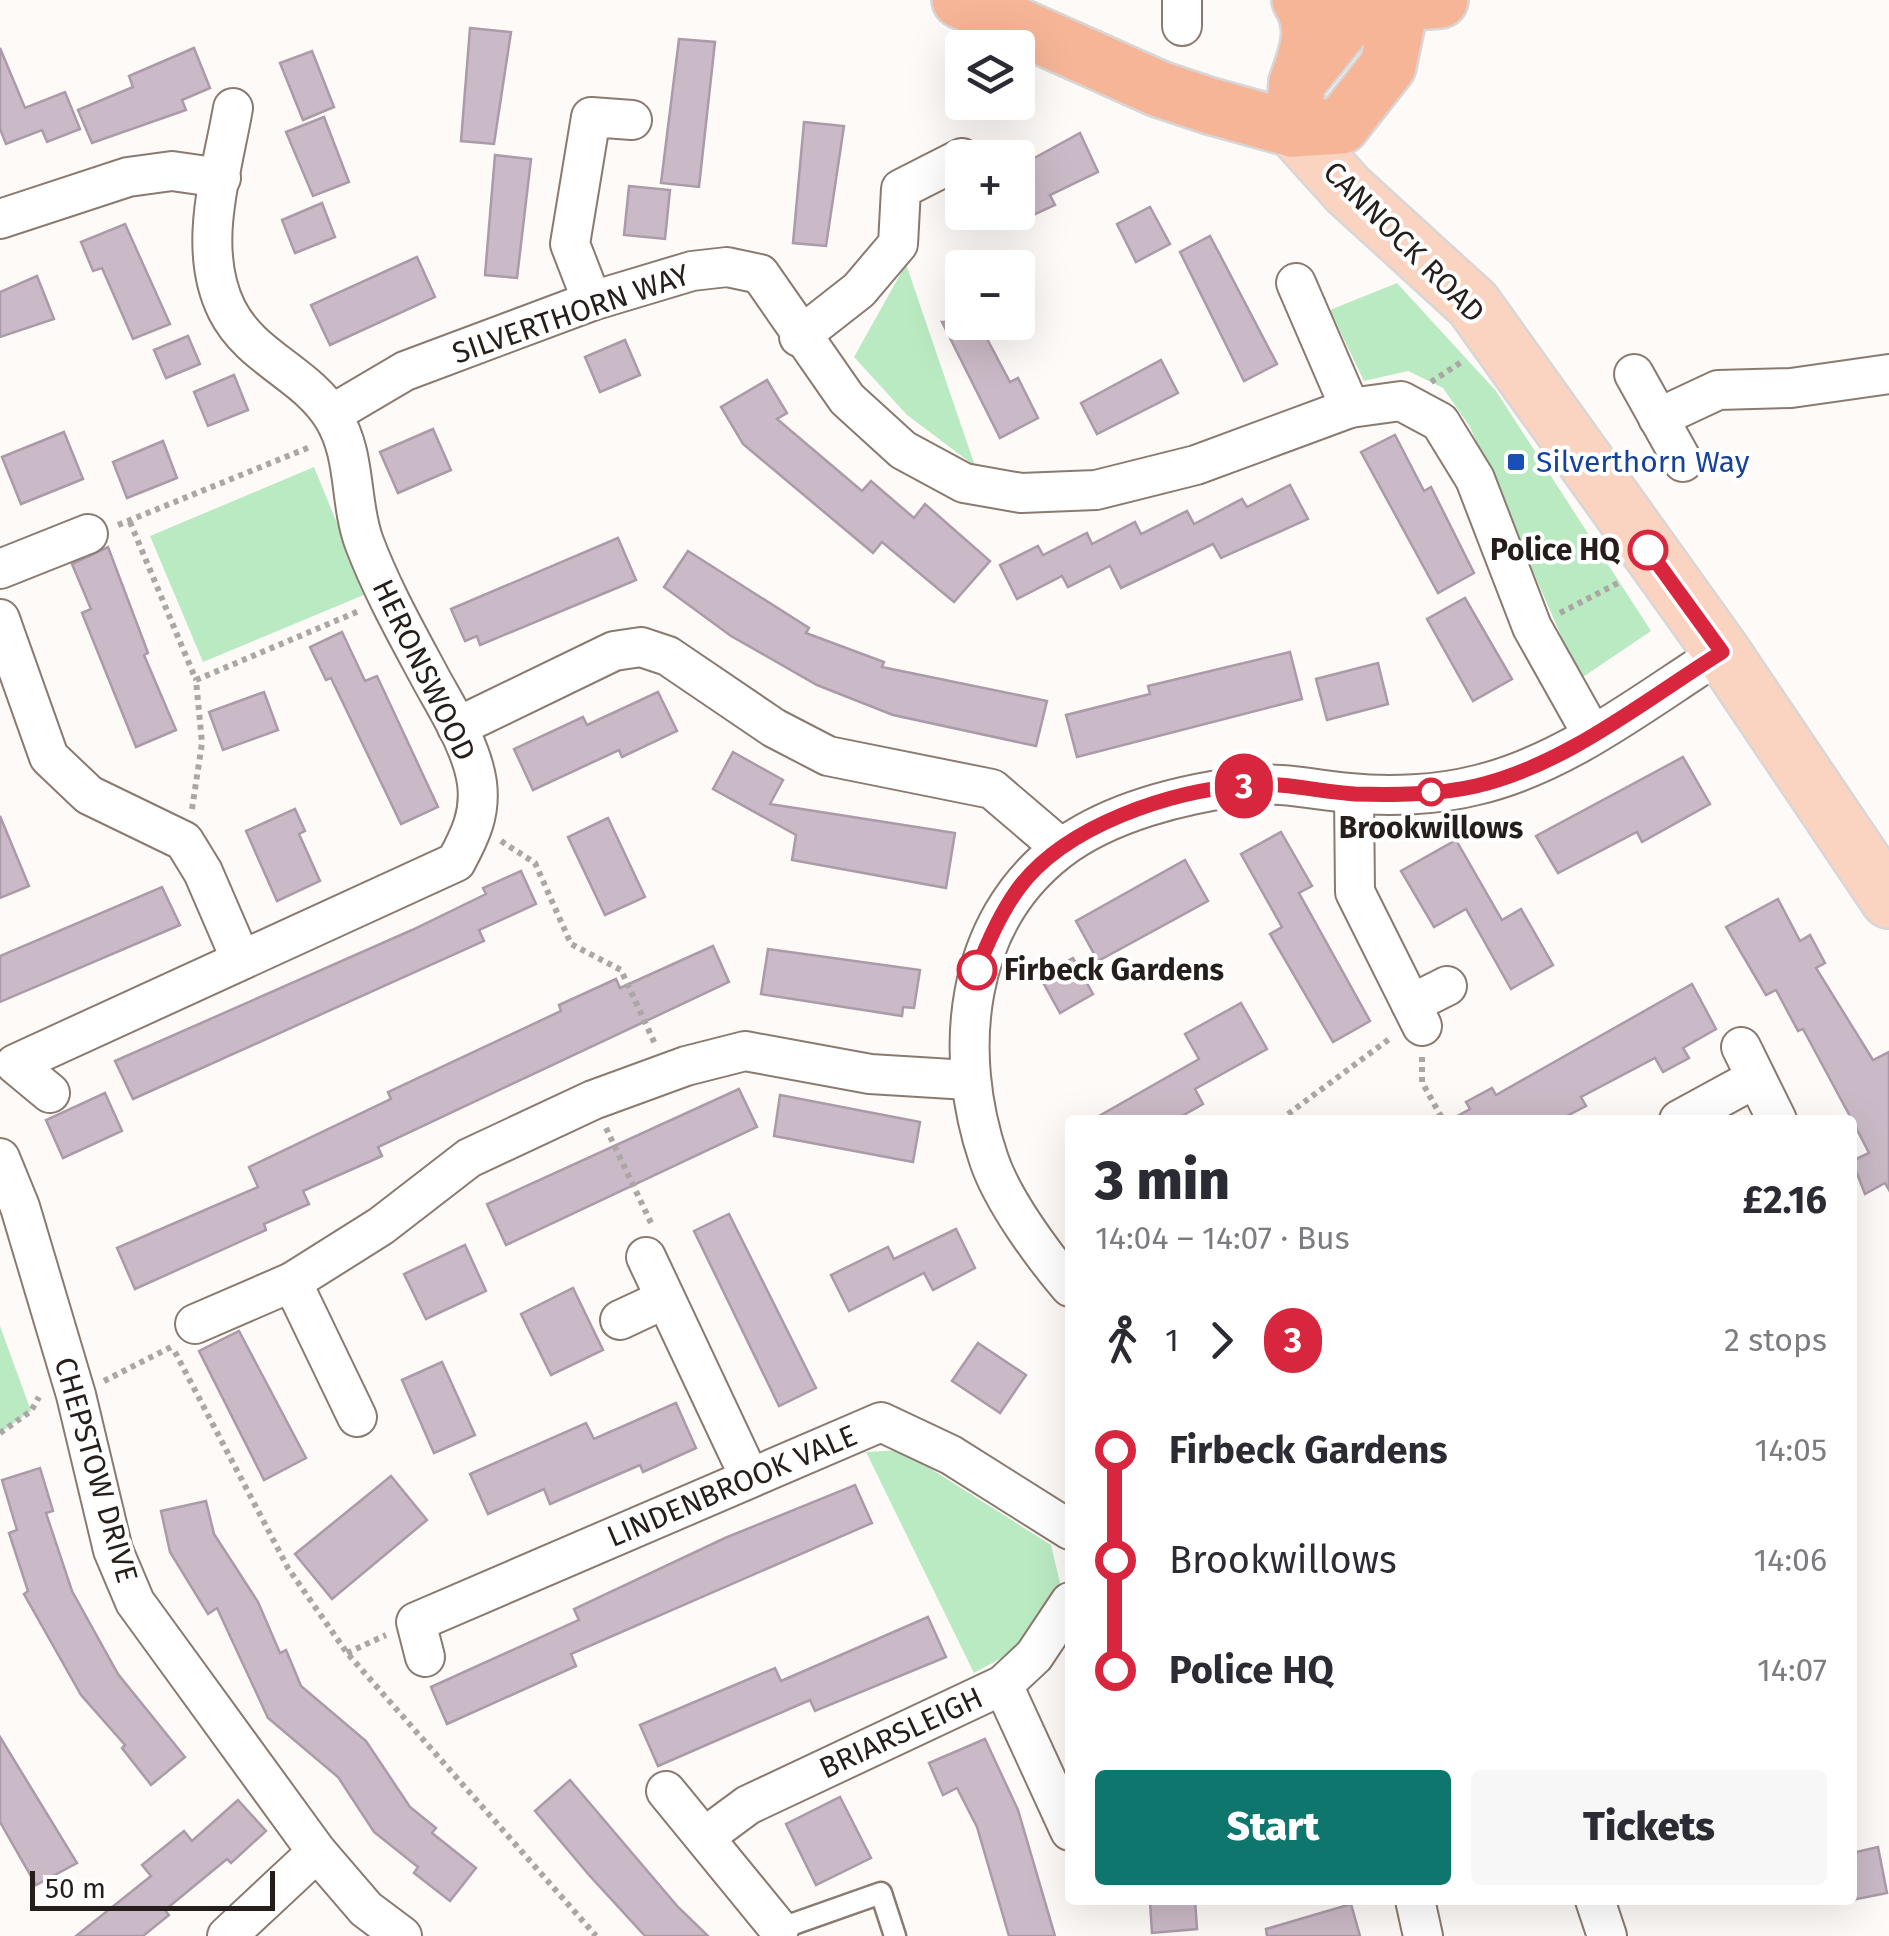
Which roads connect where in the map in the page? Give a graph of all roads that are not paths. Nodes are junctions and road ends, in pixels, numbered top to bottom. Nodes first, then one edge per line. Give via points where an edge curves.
1 (1300, 0) edge
2 (1420, 2) edge
3 (975, 3) edge
4 (1295, 106) junction
5 (234, 108) dead end
6 (632, 120) dead end
7 (945, 167) edge
8 (221, 178) junction
9 (0, 219) edge
10 (1296, 282) dead end
11 (592, 302) junction
12 (800, 337) junction
13 (1634, 374) dead end
14 (1880, 380) edge
15 (1350, 408) junction
16 (1658, 418) junction
17 (340, 431) junction
18 (1684, 462) dead end
19 (88, 534) road end
20 (0, 569) edge
21 (0, 619) edge
22 (1722, 652) junction
23 (457, 726) junction
24 (1592, 734) junction
25 (1354, 794) junction
26 (1061, 848) junction
27 (1889, 900) edge
28 (242, 960) junction
29 (1447, 986) dead end
30 (968, 1080) junction
31 (50, 1093) dead end
32 (1685, 1115) edge
33 (1774, 1115) edge
34 (0, 1158) edge
35 (1058, 1250) edge
36 (646, 1257) road end
37 (292, 1282) junction
38 (665, 1299) junction
39 (620, 1320) dead end
40 (184, 1335) road end
41 (357, 1417) dead end
42 (750, 1478) junction
43 (1065, 1527) edge
44 (1065, 1610) edge
45 (425, 1657) dead end
46 (1003, 1686) junction
47 (666, 1791) dead end
48 (1065, 1821) edge
49 (706, 1836) junction
50 (317, 1852) junction
51 (1416, 1905) edge
52 (1597, 1905) edge
53 (779, 1929) joint
54 (227, 1936) edge
55 (402, 1936) edge
56 (895, 1936) edge
57 (1422, 1936) edge
58 (1607, 1936) edge

1 - 4 highway via 1310,46
2 - 4 highway via 1388,66 1341,126
3 - 4 highway via 1160,89
4 - 22 main road, CANNOCK ROAD via 1348,190 1472,304 1499,338
5 - 8 street
6 - 11 street via 591,117 570,244
7 - 12 street via 901,189 898,244 859,290
8 - 9 street via 172,171 128,177
8 - 17 street via 212,231 226,310 254,349 292,375
10 - 15 street
11 - 12 street, SILVERTHORN WAY via 727,267 760,274
11 - 17 street, SILVERTHORN WAY via 405,371
12 - 15 street, SILVERTHORN WAY via 847,399 904,450 964,483 1021,493 1096,490 1196,465
13 - 16 street
14 - 16 street via 1718,390
15 - 24 street, SILVERTHORN WAY via 1400,401 1440,422 1476,480 1532,627
16 - 18 street
17 - 23 street, HERONSWOOD via 362,537
19 - 20 street
21 - 28 street via 49,757 89,795 184,841
22 - 24 street
22 - 27 main road, CANNOCK ROAD
23 - 26 street via 614,651 640,648 668,656 828,756 992,789
23 - 28 street, HERONSWOOD via 477,782 476,825 456,862
24 - 25 street via 1531,767 1481,784 1448,792
25 - 26 street via 1249,785 1190,795 1125,816
25 - 29 street via 1355,892 1417,1015
26 - 30 street via 1020,886 994,927 977,970
28 - 31 street via 15,1064
30 - 35 street via 990,1164
30 - 37 street via 870,1074 745,1051 668,1072 469,1158 381,1226
32 - 33 street via 1748,1062
34 - 50 street, CHEPSTOW DRIVE via 76,1396 113,1550 135,1602
36 - 38 street
37 - 40 street
37 - 41 street
38 - 39 street
38 - 42 street
42 - 43 street, LINDENBROOK VALE via 881,1422 951,1455
42 - 45 street, LINDENBROOK VALE via 416,1622
44 - 46 street, BRIARSLEIGH via 1034,1656
46 - 48 street
46 - 49 street, BRIARSLEIGH via 748,1805
47 - 49 street
49 - 53 street
50 - 54 street
50 - 55 street, CHEPSTOW DRIVE via 366,1909
51 - 57 street
52 - 58 street
53 - 56 lane via 882,1893

